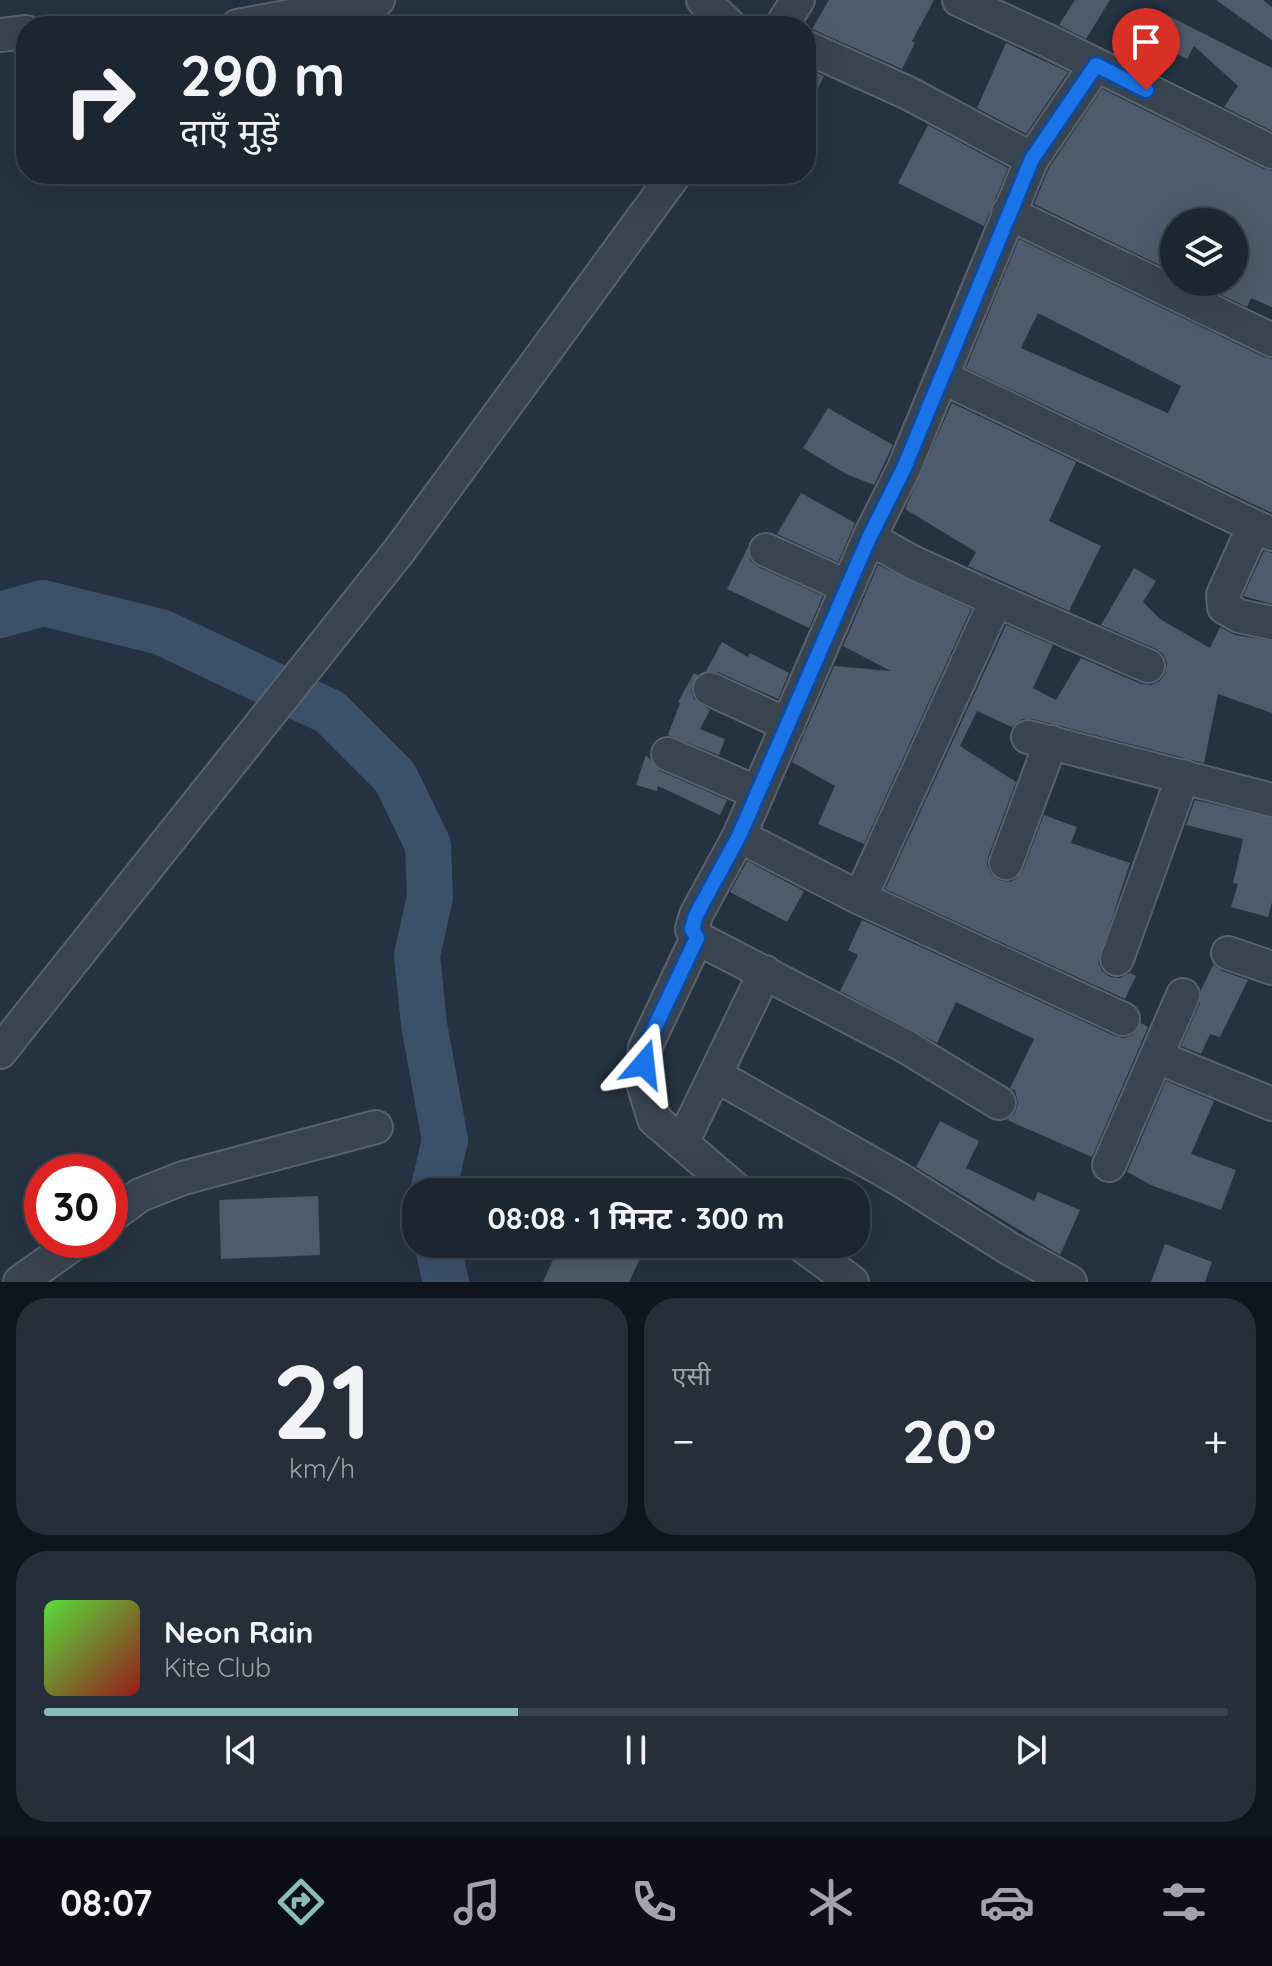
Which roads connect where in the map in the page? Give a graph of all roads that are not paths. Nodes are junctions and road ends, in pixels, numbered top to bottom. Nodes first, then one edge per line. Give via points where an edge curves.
1 (378, 0) edge
2 (703, 0) edge
3 (959, 0) edge
4 (291, 16) edge
5 (720, 16) edge
6 (816, 52) edge
7 (1096, 65) junction
8 (1272, 152) edge
9 (1032, 159) junction
10 (668, 184) edge
11 (1008, 213) junction
12 (1272, 340) edge
13 (942, 377) junction
14 (1263, 530) edge
15 (869, 538) junction
16 (766, 550) dead end
17 (848, 587) junction
18 (996, 600) junction
19 (1272, 623) edge
20 (1148, 666) dead end
21 (710, 689) dead end
22 (788, 725) junction
23 (668, 754) dead end
24 (1183, 776) junction
25 (758, 793) junction
26 (1272, 800) edge
27 (739, 836) junction
28 (1006, 863) dead end
29 (860, 898) junction
30 (697, 938) junction
31 (1228, 953) dead end
32 (1117, 959) dead end
33 (1272, 968) edge
34 (765, 972) junction
35 (1183, 995) dead end
36 (1123, 1019) dead end
37 (0, 1052) edge
38 (1157, 1057) junction
39 (715, 1075) junction
40 (999, 1103) dead end
41 (1272, 1104) edge
42 (376, 1127) dead end
43 (682, 1143) junction
44 (1109, 1165) dead end
45 (723, 1178) edge
46 (128, 1204) edge
47 (54, 1258) edge
48 (819, 1258) edge
49 (20, 1282) edge
50 (852, 1282) edge
51 (1070, 1282) edge

1 - 4 street
2 - 5 street
3 - 7 street
6 - 9 street
7 - 8 street
7 - 9 street
9 - 11 street
10 - 37 street via 399,551
11 - 12 street
11 - 13 street
13 - 14 street
13 - 15 street
14 - 19 street via 1223,595 1224,607
15 - 17 street
15 - 18 street
16 - 17 street
17 - 22 street
18 - 20 street
18 - 29 street
21 - 22 street
22 - 25 street
23 - 25 street
24 - 26 street
24 - 28 street via 1040,740
24 - 32 street
25 - 27 street
27 - 29 street
27 - 30 street via 696,915 692,929
29 - 36 street
30 - 34 street
30 - 43 street via 645,1048 642,1080 654,1119
31 - 33 street
34 - 39 street
34 - 40 street
35 - 38 street
38 - 41 street
38 - 44 street
39 - 43 street
39 - 51 street
42 - 46 street via 183,1178
43 - 45 street
47 - 49 street
48 - 50 street

